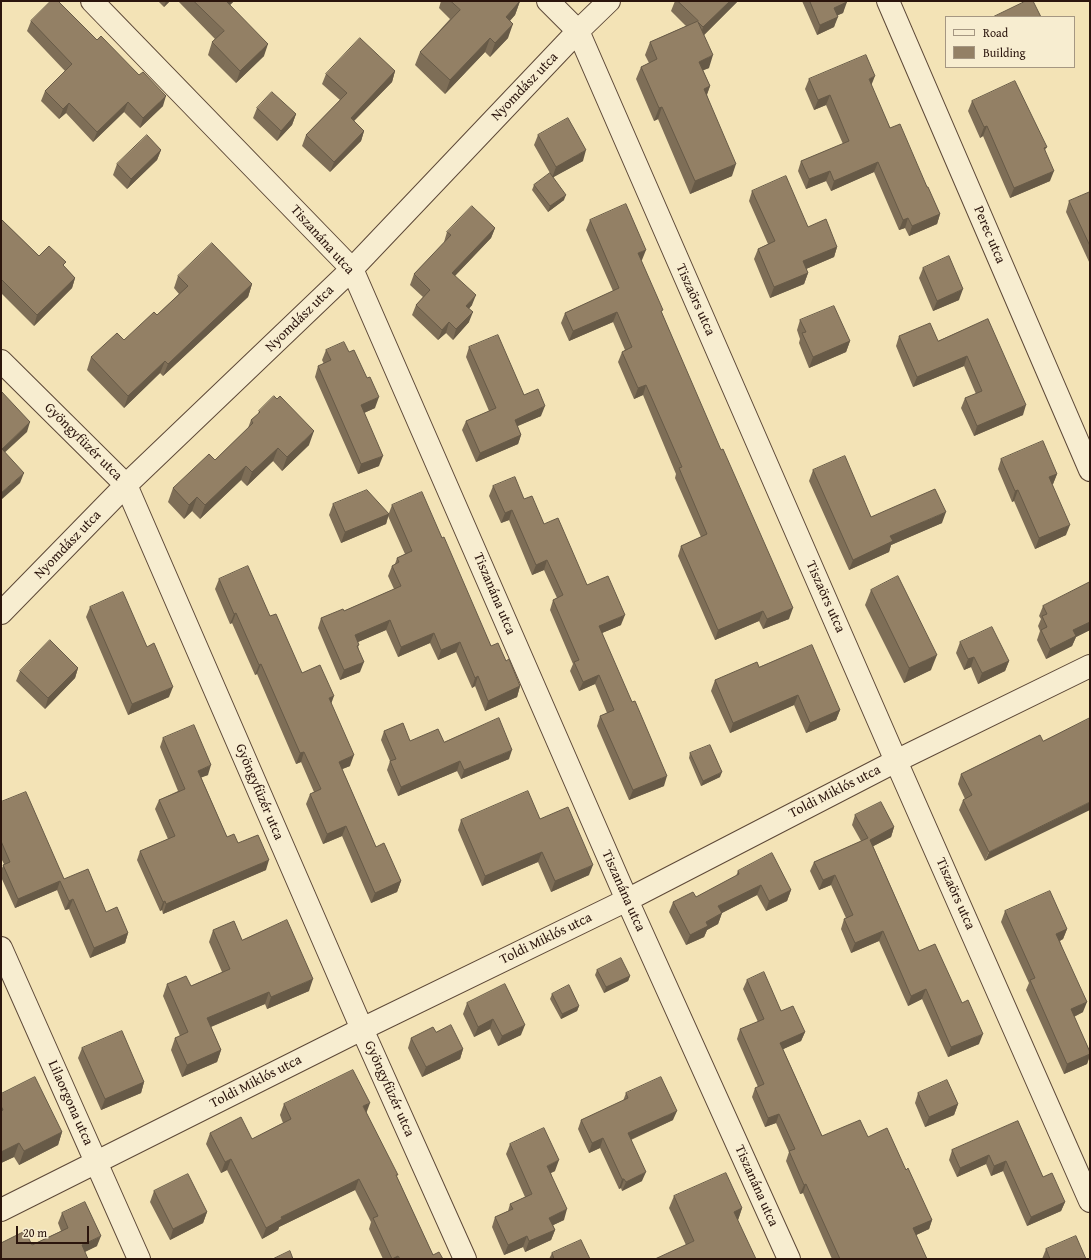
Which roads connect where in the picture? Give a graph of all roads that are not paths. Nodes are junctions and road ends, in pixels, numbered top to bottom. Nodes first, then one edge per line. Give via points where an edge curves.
1 (92, 1) edge
2 (548, 1) edge
3 (609, 1) edge
4 (888, 1) edge
5 (578, 31) junction
6 (352, 269) junction
7 (1, 361) edge
8 (1090, 470) edge
9 (126, 485) junction
10 (1, 614) edge
11 (1090, 666) edge
12 (896, 761) junction
13 (627, 900) junction
14 (1, 948) edge
15 (362, 1029) junction
16 (97, 1162) junction
17 (1090, 1201) edge
18 (1, 1210) edge
19 (139, 1259) edge
20 (465, 1259) edge
21 (789, 1259) edge

1 - 6 street, Tiszanána utca
2 - 5 street, Tiszaörs utca
3 - 5 street, Nyomdász utca
4 - 8 street, Perec utca
5 - 6 street, Nyomdász utca
5 - 12 street, Tiszaörs utca
6 - 9 street, Nyomdász utca
6 - 13 street, Tiszanána utca
7 - 9 street, Gyöngyfüzér utca
9 - 10 street, Nyomdász utca
9 - 15 street, Gyöngyfüzér utca
11 - 12 street, Toldi Miklós utca
12 - 13 street, Toldi Miklós utca
12 - 17 street, Tiszaörs utca
13 - 15 street, Toldi Miklós utca
13 - 21 street, Tiszanána utca
14 - 16 street, Lilaorgona utca
15 - 16 street, Toldi Miklós utca
15 - 20 street, Gyöngyfüzér utca
16 - 18 street, Toldi Miklós utca
16 - 19 street, Lilaorgona utca

